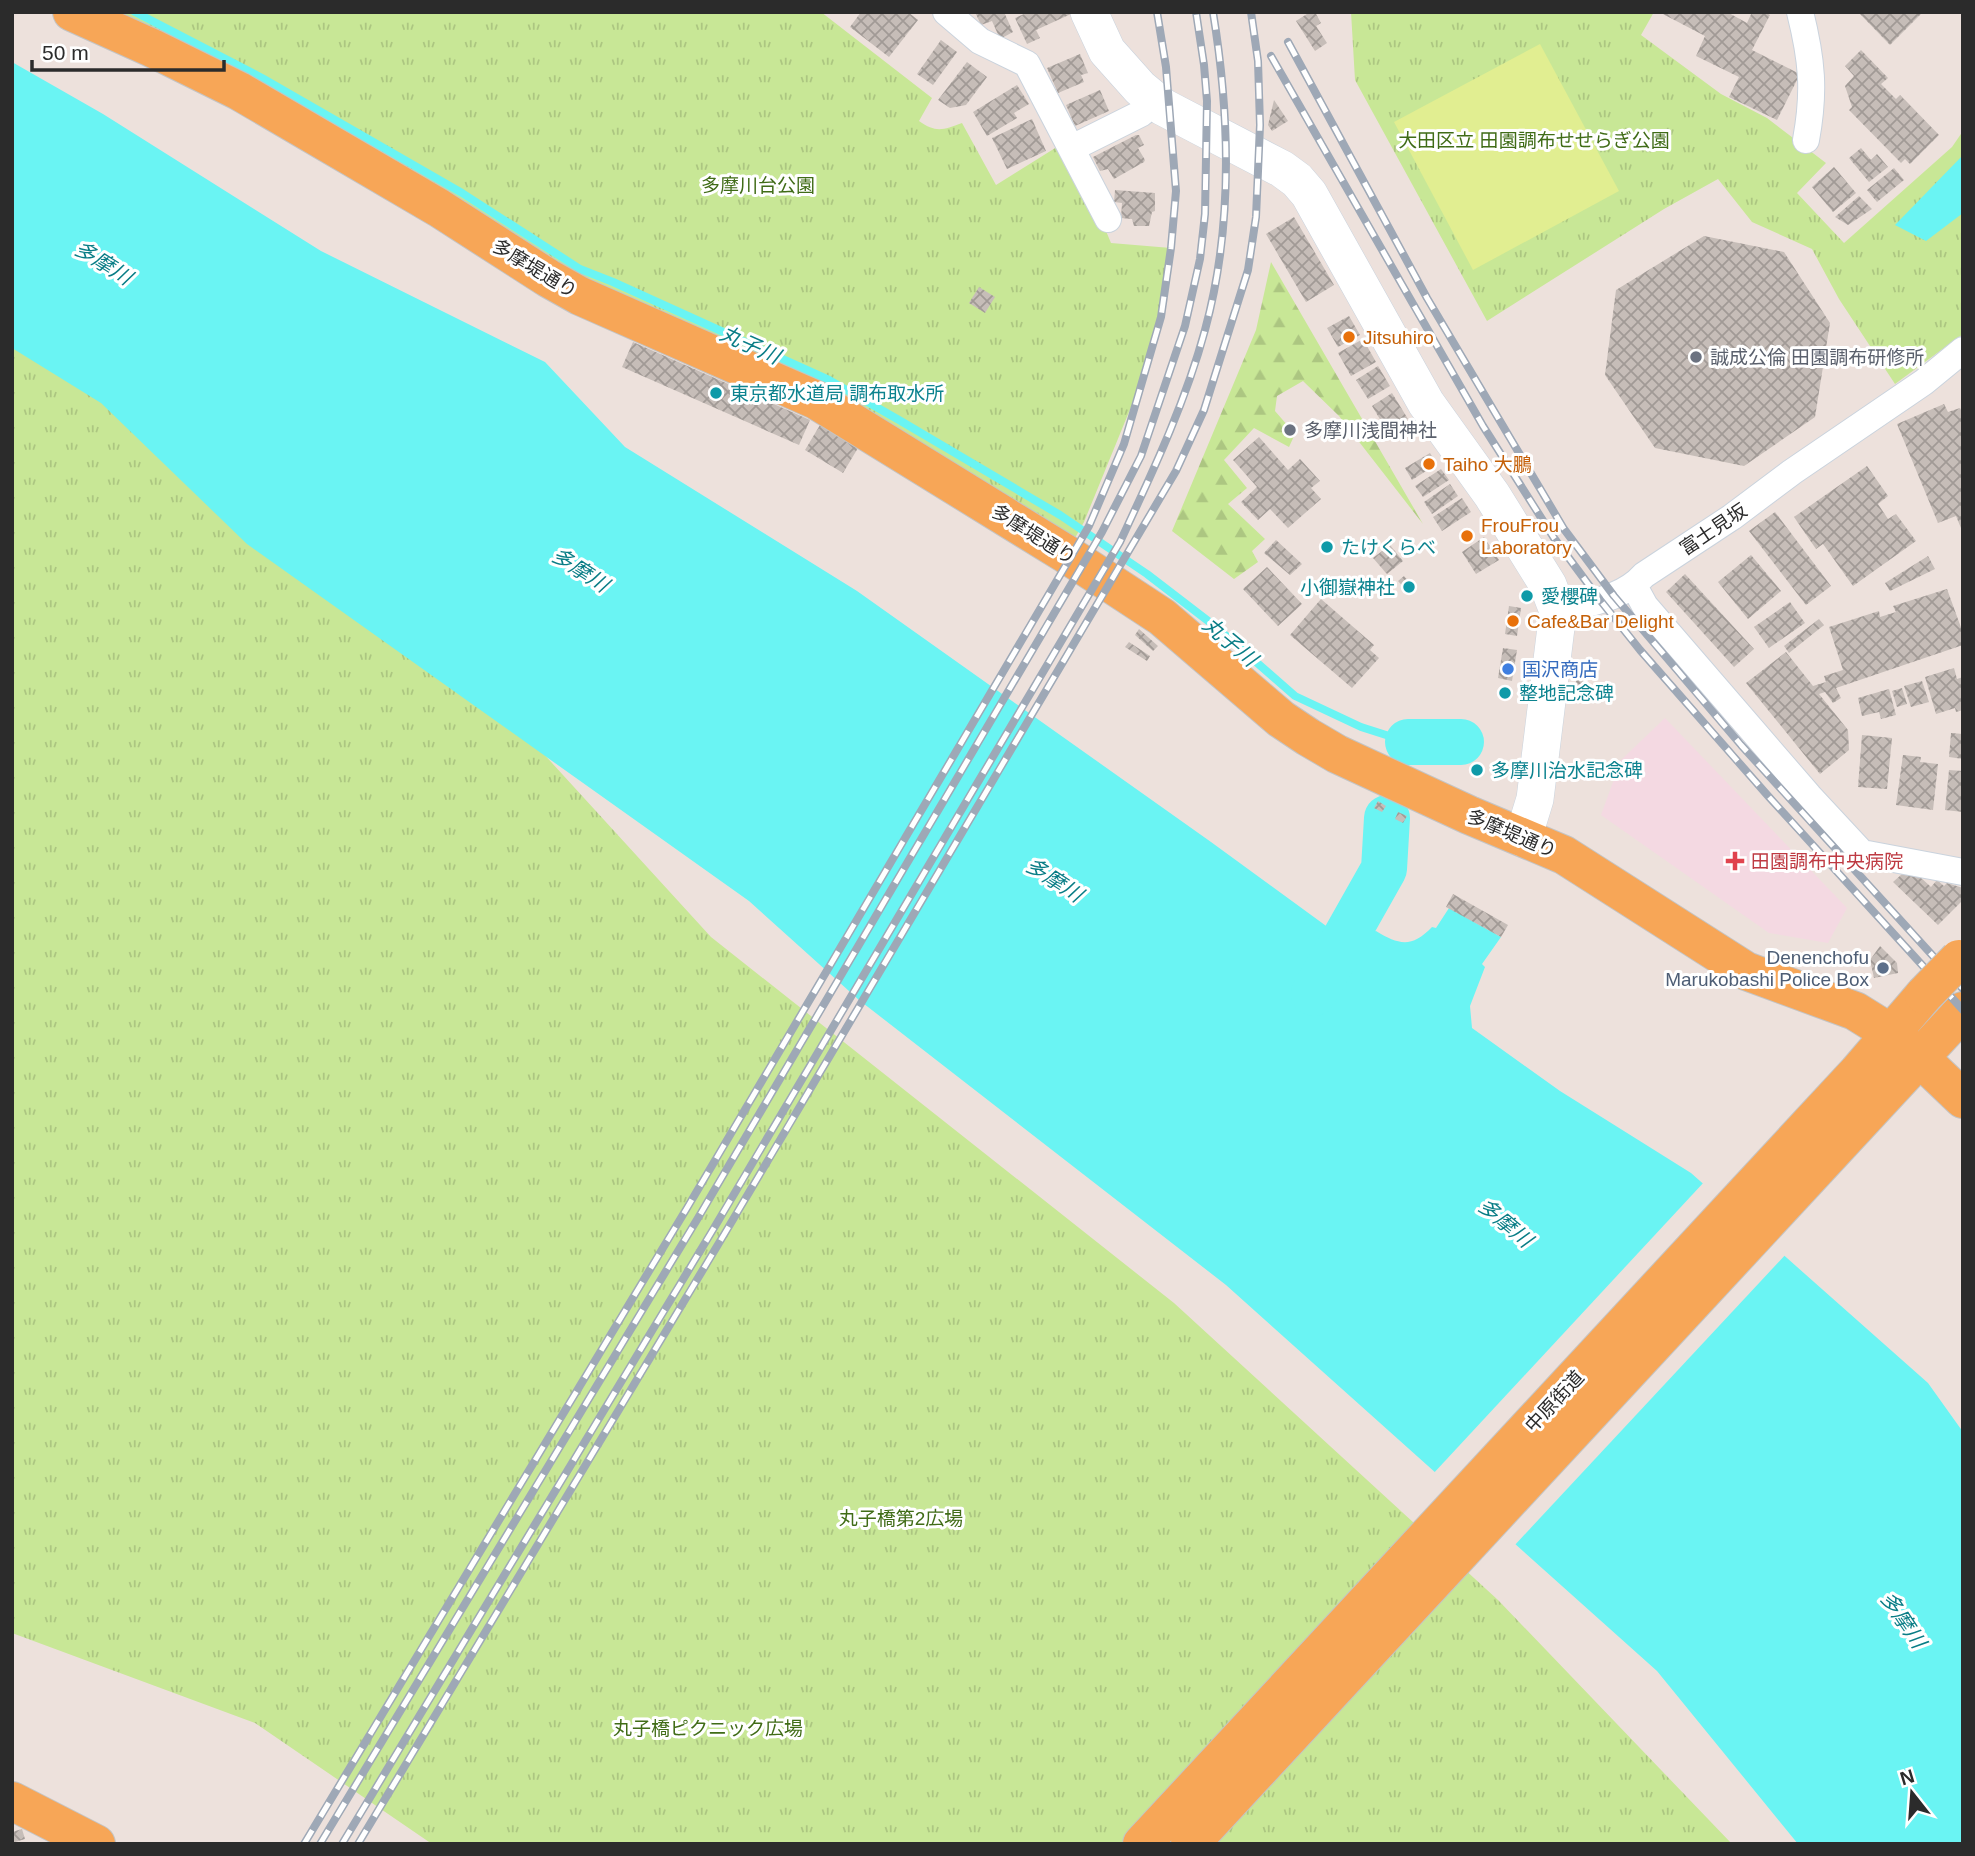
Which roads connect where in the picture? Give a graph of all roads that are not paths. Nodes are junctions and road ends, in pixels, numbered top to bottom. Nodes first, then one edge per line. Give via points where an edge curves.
1 (72, 12) edge
2 (946, 12) edge
3 (1089, 12) edge
4 (1800, 12) edge
5 (1150, 98) junction
6 (1806, 140) dead end
7 (1072, 148) junction
8 (1108, 219) dead end
9 (1963, 350) edge
10 (1634, 586) junction
11 (1558, 611) junction
12 (1523, 838) junction
13 (1963, 872) edge
14 (1961, 957) edge
15 (1957, 1017) edge
16 (1906, 1046) junction
17 (1873, 1083) junction
18 (1963, 1100) edge
19 (12, 1801) edge
20 (96, 1844) edge
21 (1142, 1844) edge
22 (1190, 1844) edge

1 - 12 main road, 多摩堤通り via 239,91 580,296 816,400 1162,617 1308,737
2 - 7 street via 980,41 1027,64
3 - 5 street via 1107,51
4 - 6 street via 1812,73
5 - 7 street via 1142,113
5 - 11 street via 1297,180 1426,403 1548,584
7 - 8 street
9 - 10 street, 富士見坂
10 - 11 street, 富士見坂
10 - 13 street via 1654,617 1862,853
11 - 12 street via 1535,799
12 - 16 main road, 多摩堤通り via 1578,863 1746,971 1856,1012
14 - 16 main road, 中原街道, bridge via 1924,995
15 - 16 main road, 中原街道
16 - 17 main road, 中原街道
16 - 18 main road, 多摩堤通り
17 - 21 main road, 中原街道
17 - 22 main road, 中原街道
19 - 20 main road

